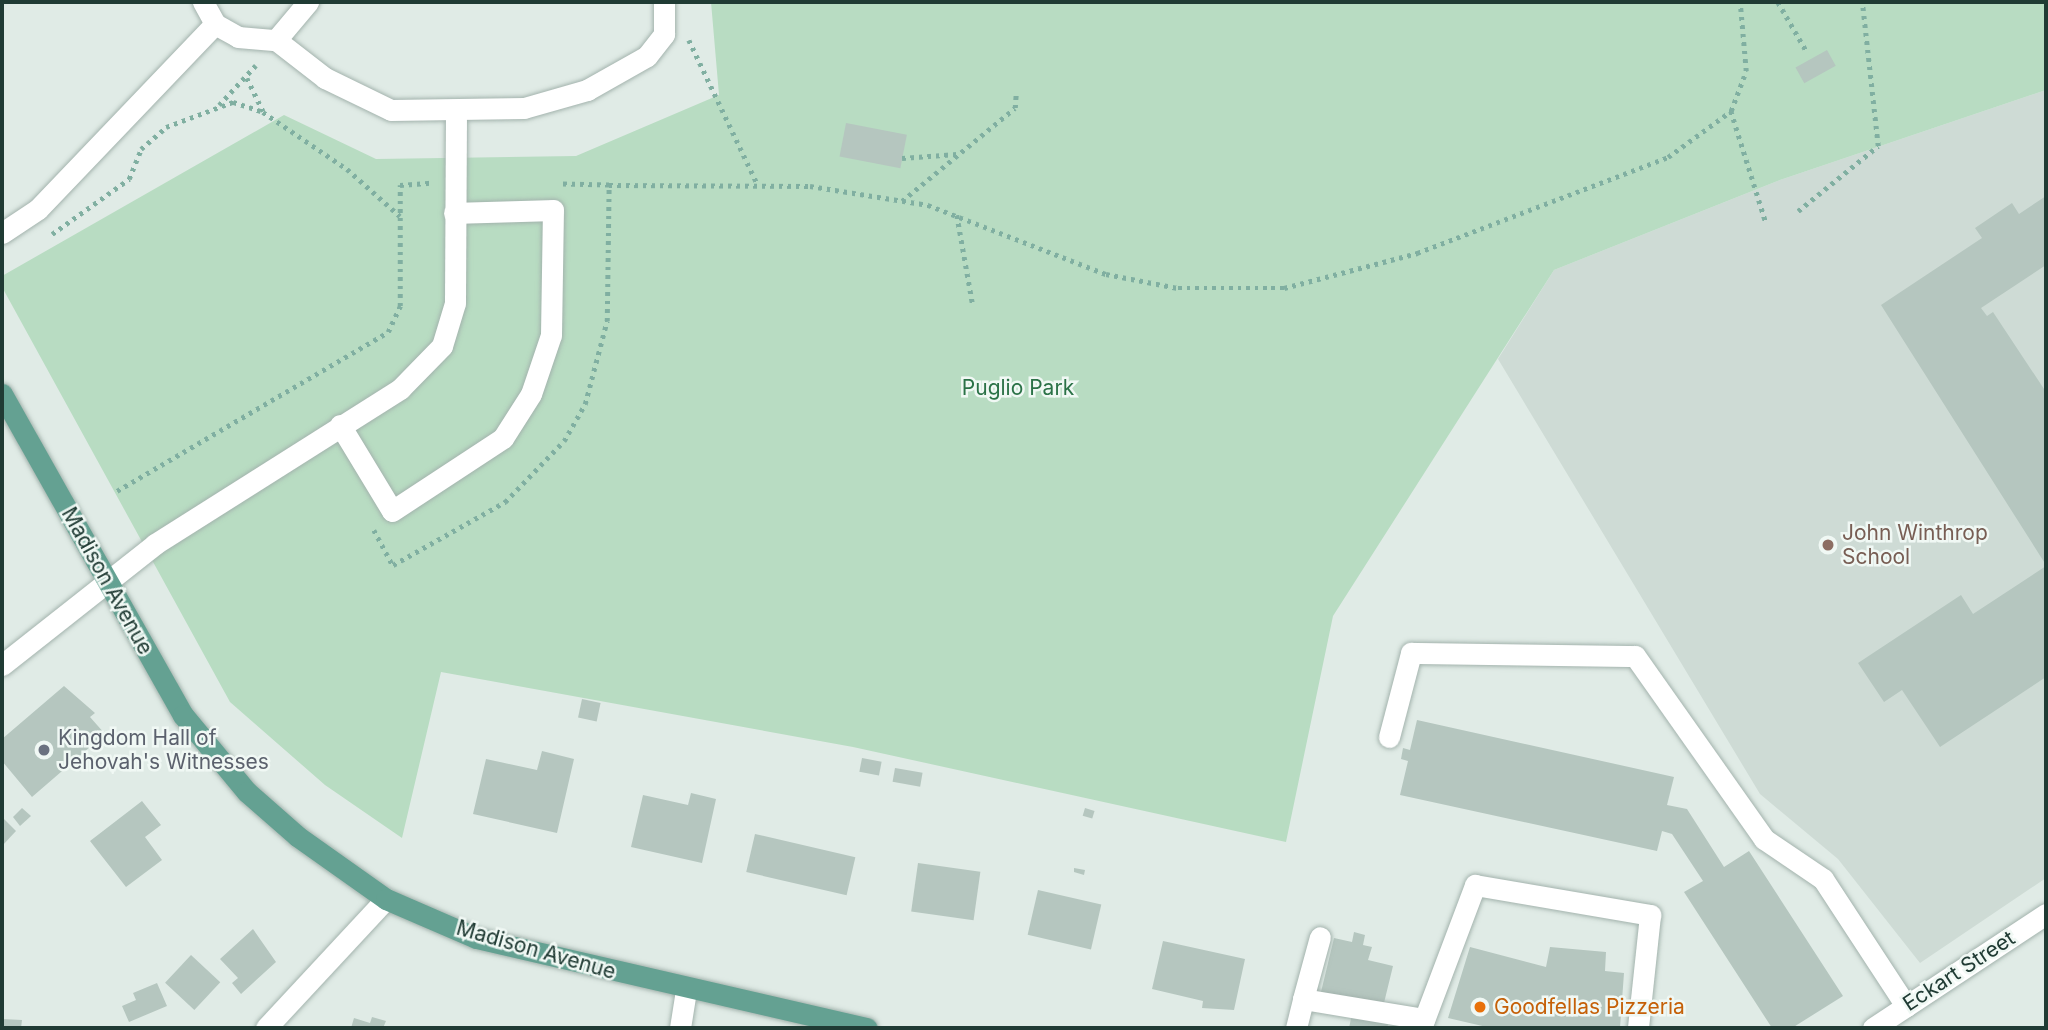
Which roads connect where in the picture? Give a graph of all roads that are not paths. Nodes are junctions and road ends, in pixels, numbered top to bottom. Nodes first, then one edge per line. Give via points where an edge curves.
1 (203, 2) edge
2 (308, 2) edge
3 (664, 2) edge
4 (215, 24) junction
5 (276, 40) junction
6 (456, 112) junction
7 (454, 213) junction
8 (2, 233) edge
9 (2, 394) edge
10 (340, 425) junction
11 (108, 582) junction
12 (2, 665) edge
13 (1389, 737) dead end
14 (386, 899) junction
15 (2046, 914) edge
16 (1320, 937) dead end
17 (686, 989) junction
18 (1303, 999) junction
19 (1906, 1006) junction
20 (1422, 1023) edge
21 (266, 1028) edge
22 (680, 1028) edge
23 (867, 1028) edge
24 (1296, 1028) edge
25 (1638, 1028) edge
26 (1873, 1028) edge

1 - 4 street
2 - 5 street
3 - 6 street via 664,34 647,56 587,90 524,108
4 - 5 street via 239,37
4 - 8 street via 38,209
5 - 6 street via 325,78 391,110
6 - 7 street
7 - 10 street via 455,303 442,345 400,389
7 - 10 street via 553,210 551,335 531,394 503,438 392,511
9 - 11 main road, Madison Avenue
10 - 11 street via 155,544
11 - 12 street
11 - 14 main road, Madison Avenue via 183,715 247,792
13 - 19 street via 1411,653 1635,656 1764,839 1823,879
14 - 17 main road, Madison Avenue via 477,938
14 - 21 street
15 - 19 street, Eckart Street
16 - 18 street
17 - 22 street
17 - 23 main road, Madison Avenue
18 - 20 street
18 - 24 street
19 - 26 street, Eckart Street
20 - 25 street via 1475,885 1650,915

